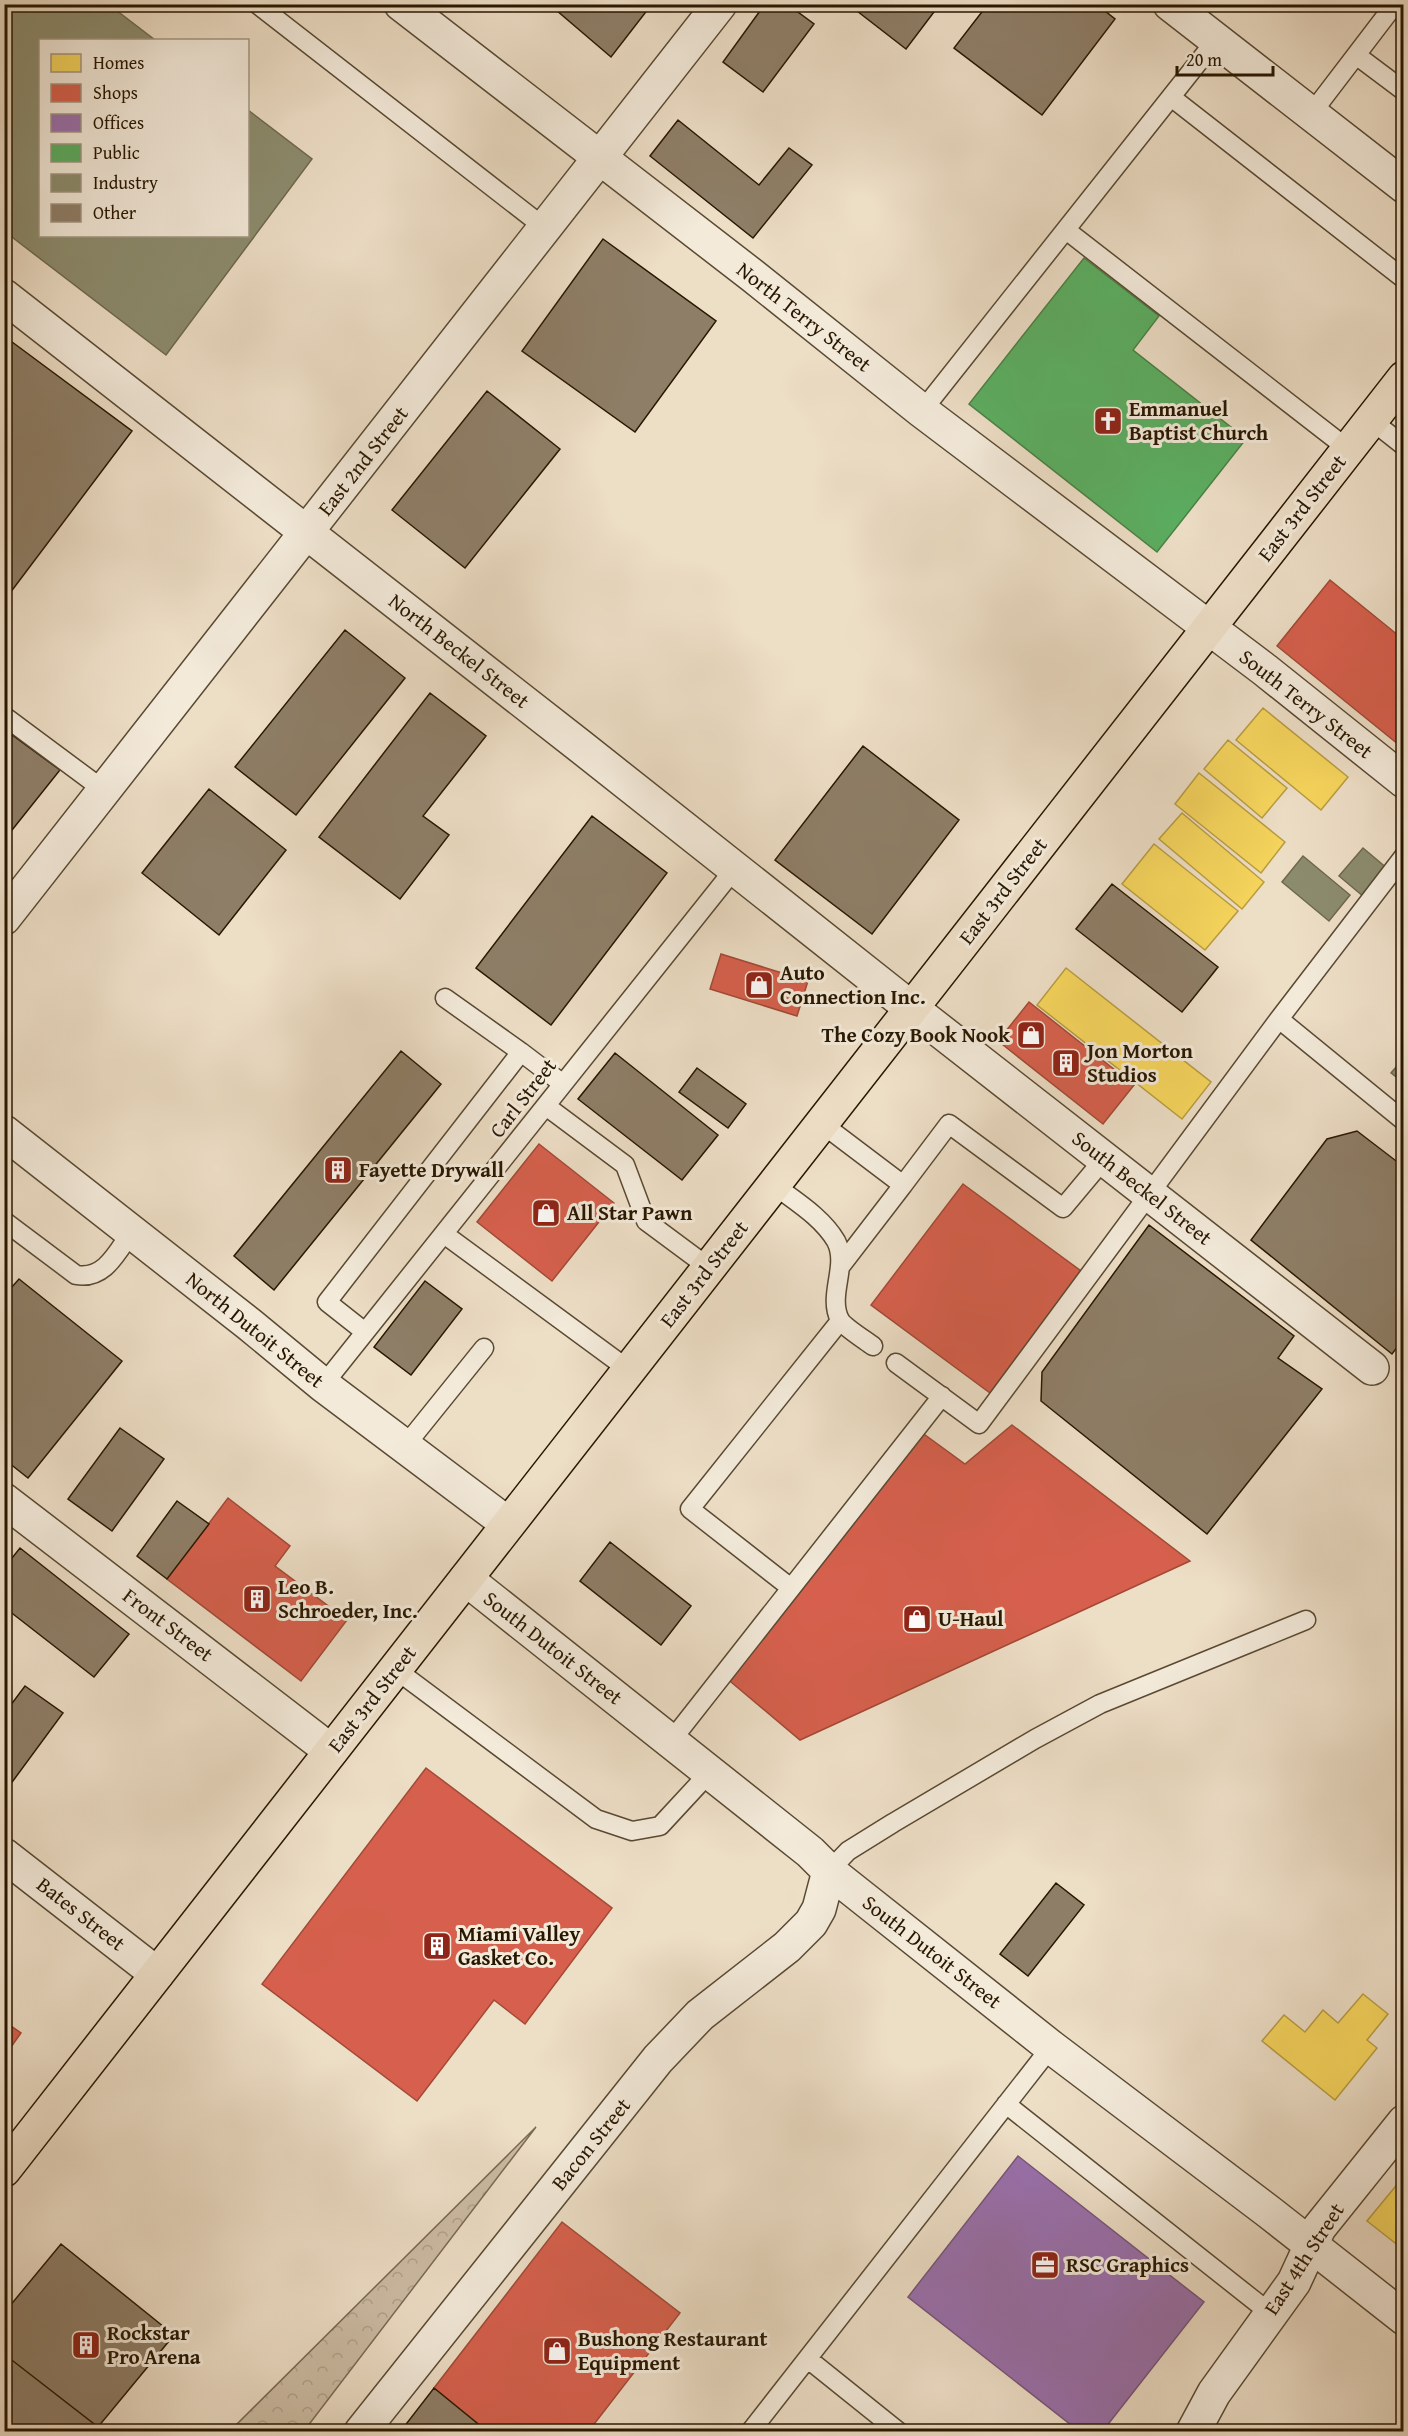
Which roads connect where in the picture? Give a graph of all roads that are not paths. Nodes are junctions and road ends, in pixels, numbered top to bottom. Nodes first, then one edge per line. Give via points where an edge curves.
1 (257, 4) edge
2 (401, 4) edge
3 (720, 4) edge
4 (1170, 4) edge
5 (1395, 4) edge
6 (1216, 40) junction
7 (1356, 55) junction
8 (1404, 91) edge
9 (1171, 96) junction
10 (1311, 114) junction
11 (600, 159) junction
12 (1404, 186) edge
13 (545, 228) junction
14 (1066, 230) junction
15 (1404, 279) edge
16 (4, 297) edge
17 (1404, 378) edge
18 (922, 411) junction
19 (1371, 420) junction
20 (1404, 446) edge
21 (1348, 449) junction
22 (308, 531) junction
23 (1208, 628) junction
24 (4, 716) edge
25 (1404, 781) edge
26 (105, 790) junction
27 (1404, 856) edge
28 (736, 867) junction
29 (4, 918) edge
30 (445, 998) dead end
31 (911, 1008) junction
32 (1278, 1019) junction
33 (521, 1052) junction
34 (563, 1084) junction
35 (546, 1106) junction
36 (1404, 1120) edge
37 (821, 1123) junction
38 (4, 1132) edge
39 (1104, 1159) junction
40 (774, 1185) junction
41 (903, 1185) junction
42 (1150, 1194) junction
43 (4, 1221) edge
44 (132, 1232) junction
45 (444, 1234) junction
46 (840, 1267) junction
47 (708, 1268) junction
48 (840, 1321) junction
49 (365, 1332) junction
50 (873, 1346) dead end
51 (484, 1348) dead end
52 (896, 1363) dead end
53 (1372, 1368) dead end
54 (629, 1370) junction
55 (323, 1385) junction
56 (942, 1396) junction
57 (405, 1446) junction
58 (4, 1500) edge
59 (508, 1524) junction
60 (466, 1579) junction
61 (791, 1588) junction
62 (1306, 1620) dead end
63 (395, 1669) junction
64 (671, 1741) junction
65 (331, 1751) junction
66 (710, 1772) junction
67 (4, 1855) edge
68 (829, 1871) junction
69 (157, 1974) junction
70 (1051, 2047) junction
71 (1006, 2104) junction
72 (1404, 2122) edge
73 (4, 2170) edge
74 (1310, 2247) junction
75 (1270, 2313) junction
76 (1404, 2318) edge
77 (808, 2359) junction
78 (361, 2432) edge
79 (750, 2432) edge
80 (899, 2432) edge
81 (1193, 2432) edge

1 - 13 lane
2 - 11 street, North Terry Street
3 - 11 street, East 2nd Street
4 - 6 street
5 - 7 lane
6 - 9 lane
6 - 10 street
7 - 8 lane
7 - 10 lane
9 - 14 lane
9 - 15 lane
10 - 12 street
11 - 13 street, East 2nd Street
11 - 18 street, North Terry Street
13 - 22 street, East 2nd Street
14 - 18 lane
14 - 21 lane
16 - 22 street, North Beckel Street
17 - 19 main road, East 3rd Street
18 - 23 street, North Terry Street
19 - 20 lane
19 - 21 main road, East 3rd Street
21 - 23 main road, East 3rd Street
22 - 26 street, East 2nd Street
22 - 28 street, North Beckel Street
23 - 25 street, South Terry Street
23 - 31 main road, East 3rd Street
24 - 26 lane
26 - 29 street, East 2nd Street
27 - 32 lane
28 - 31 street, North Beckel Street
28 - 34 lane, Carl Street
30 - 33 lane
31 - 37 main road, East 3rd Street
31 - 39 street, South Beckel Street
32 - 36 lane
32 - 42 lane
33 - 34 lane
33 - 49 lane via 327,1302
34 - 35 lane, Carl Street
35 - 45 lane, Carl Street
35 - 47 lane via 625,1165 646,1221
37 - 40 main road, East 3rd Street
37 - 41 lane
38 - 44 street, North Dutoit Street
39 - 41 lane via 1063,1208 949,1124
39 - 42 street, South Beckel Street
40 - 46 lane via 821,1222 837,1243
40 - 47 main road, East 3rd Street
41 - 46 lane
42 - 53 street, South Beckel Street
42 - 56 lane via 979,1424
43 - 44 lane via 76,1275 88,1277 110,1263
44 - 55 street, North Dutoit Street
45 - 49 lane, Carl Street
45 - 54 lane
46 - 48 lane via 835,1301
47 - 54 main road, East 3rd Street
48 - 50 lane
48 - 61 lane via 690,1509
49 - 55 lane, Carl Street
51 - 57 lane
52 - 56 lane
54 - 59 main road, East 3rd Street
55 - 57 street, North Dutoit Street
56 - 61 lane
57 - 59 street, North Dutoit Street
58 - 65 street, Front Street
59 - 60 main road, East 3rd Street
60 - 63 main road, East 3rd Street
60 - 64 street, South Dutoit Street
61 - 64 lane
62 - 68 lane via 1100,1704 893,1823 848,1851
63 - 65 main road, East 3rd Street
63 - 66 lane via 596,1819 632,1831 660,1826
64 - 66 street, South Dutoit Street
65 - 69 main road, East 3rd Street
66 - 68 street, South Dutoit Street
67 - 69 street, Bates Street
68 - 70 street, South Dutoit Street
68 - 78 street, Bacon Street via 811,1923 787,1947 700,2015 658,2059
69 - 73 main road, East 3rd Street
70 - 71 lane
70 - 74 street, South Dutoit Street
71 - 75 lane
71 - 77 lane
72 - 74 street, East 4th Street via 1319,2228
74 - 75 street, East 4th Street via 1294,2282
74 - 76 street, South Dutoit Street
75 - 81 street, East 4th Street via 1214,2393
77 - 79 lane
77 - 80 lane

